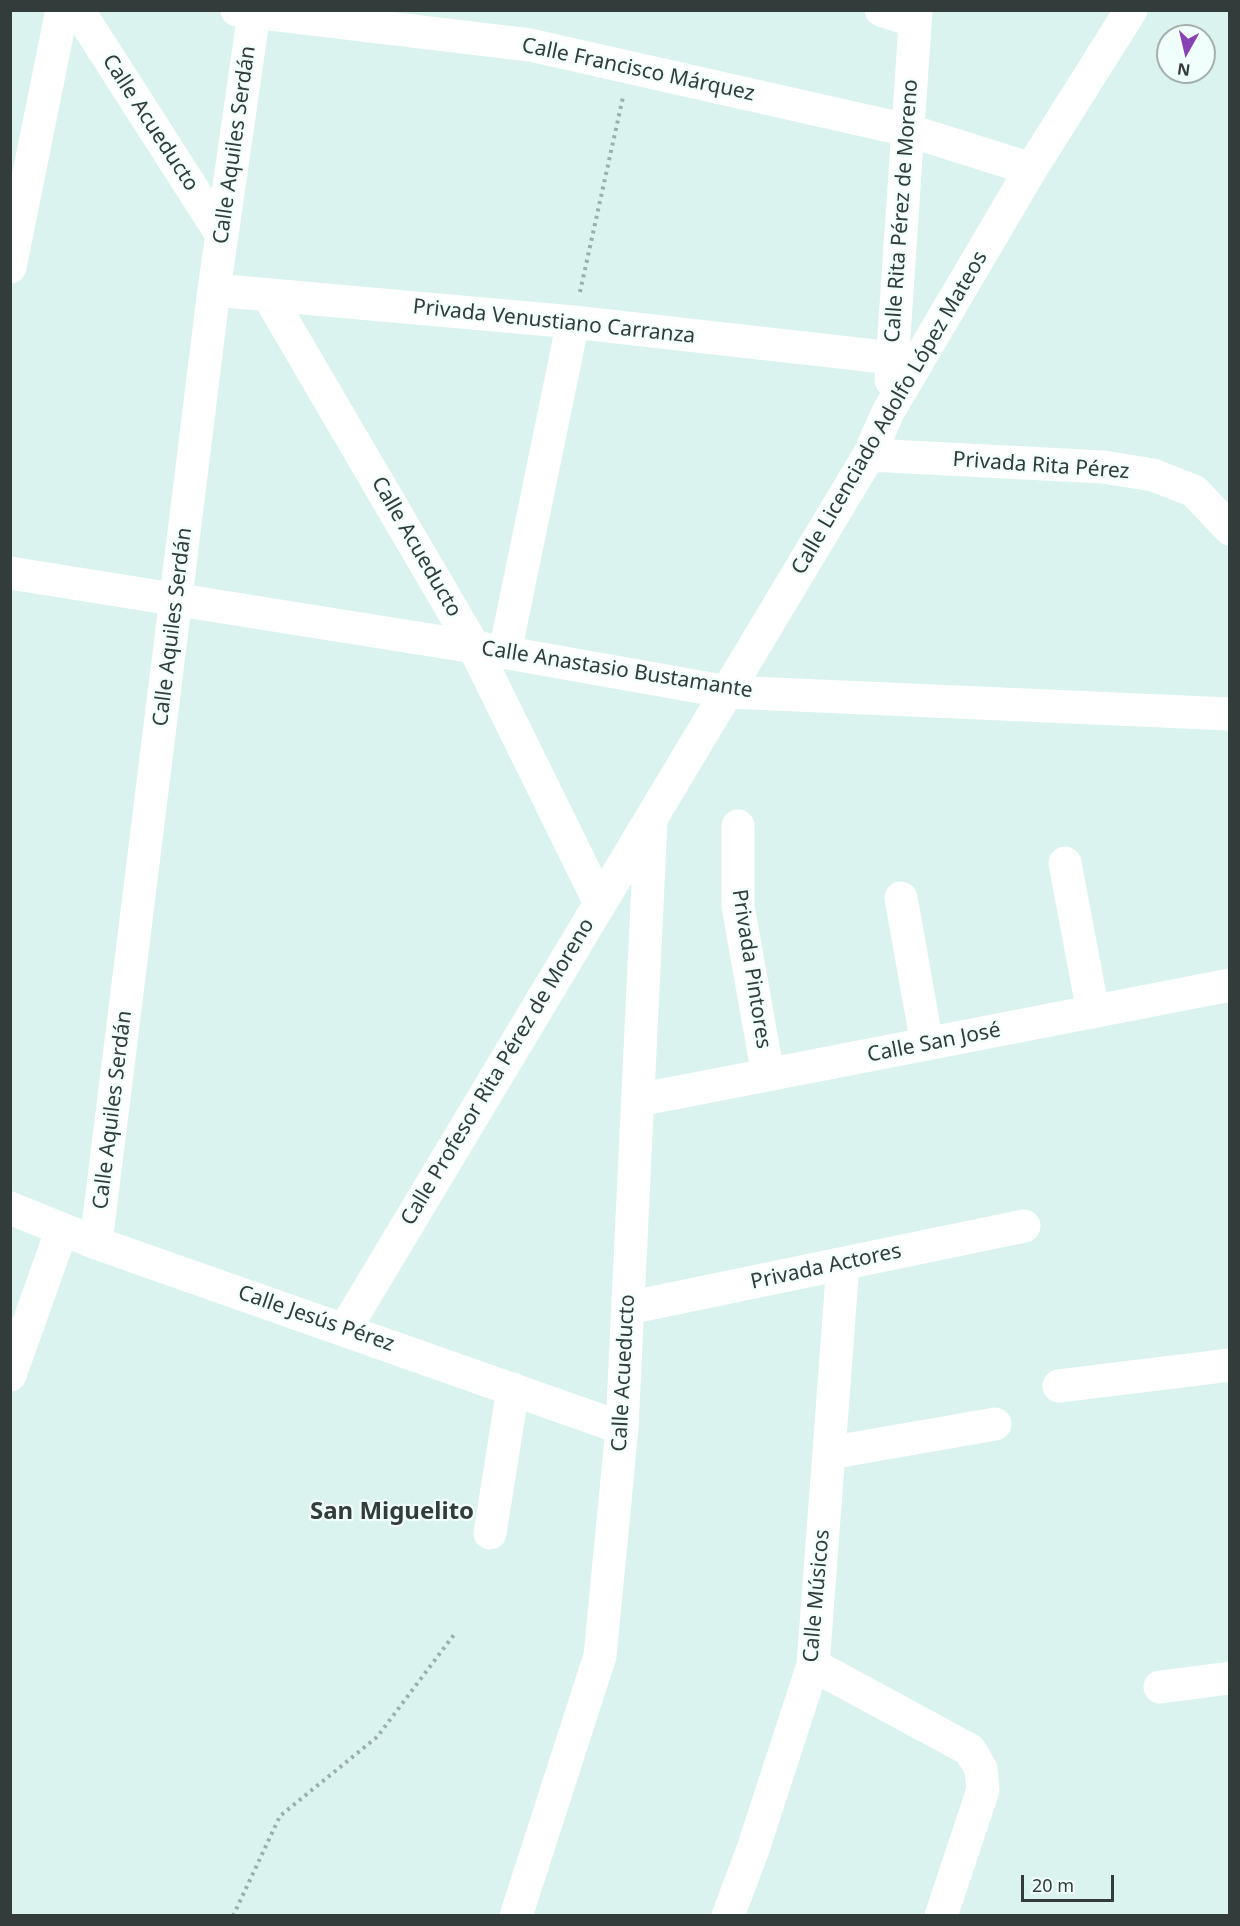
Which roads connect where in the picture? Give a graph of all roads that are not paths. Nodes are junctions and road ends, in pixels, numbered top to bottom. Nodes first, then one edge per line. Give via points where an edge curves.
1 (62, 10) edge
2 (78, 10) edge
3 (881, 10) edge
4 (1131, 10) edge
5 (245, 11) edge
6 (916, 16) edge
7 (907, 130) junction
8 (1031, 169) junction
9 (222, 235) junction
10 (10, 267) edge
11 (214, 290) junction
12 (268, 295) junction
13 (573, 322) junction
14 (892, 358) junction
15 (888, 412) junction
16 (869, 455) junction
17 (1230, 529) edge
18 (10, 573) edge
19 (177, 599) junction
20 (490, 649) junction
21 (728, 692) junction
22 (1230, 714) edge
23 (651, 816) junction
24 (738, 826) dead end
25 (1065, 863) dead end
26 (901, 898) dead end
27 (600, 903) junction
28 (1230, 985) edge
29 (1094, 1012) junction
30 (927, 1044) junction
31 (768, 1075) junction
32 (638, 1100) junction
33 (10, 1208) edge
34 (1024, 1226) dead end
35 (62, 1229) junction
36 (96, 1243) junction
37 (843, 1264) junction
38 (628, 1308) junction
39 (345, 1329) junction
40 (1230, 1365) edge
41 (10, 1375) edge
42 (1059, 1386) dead end
43 (513, 1389) junction
44 (995, 1424) dead end
45 (622, 1428) junction
46 (829, 1453) junction
47 (490, 1533) dead end
48 (813, 1665) junction
49 (1230, 1678) edge
50 (1160, 1687) dead end
51 (516, 1916) edge
52 (728, 1916) edge
53 (941, 1916) edge

1 - 10 street
2 - 9 street, Calle Acueducto
3 - 6 street
4 - 8 street, Calle Licenciado Adolfo López Mateos
5 - 7 street, Calle Francisco Márquez via 530,45
5 - 9 street, Calle Aquiles Serdán
6 - 7 street, Calle Rita Pérez de Moreno
7 - 8 street, Calle Francisco Márquez
7 - 14 street, Calle Rita Pérez de Moreno
8 - 15 street, Calle Licenciado Adolfo López Mateos
9 - 11 street, Calle Aquiles Serdán
11 - 12 street, Privada Venustiano Carranza
11 - 19 street, Calle Aquiles Serdán
12 - 13 street, Privada Venustiano Carranza
12 - 20 street, Calle Acueducto
13 - 14 street, Privada Venustiano Carranza
13 - 20 street
14 - 15 street, Calle Rita Pérez de Moreno
15 - 16 street, Calle Licenciado Adolfo López Mateos
16 - 17 street, Privada Rita Pérez via 1103,467 1153,476 1194,491
16 - 21 street, Calle Licenciado Adolfo López Mateos
18 - 19 street, Calle Anastasio Bustamante
19 - 20 street, Calle Anastasio Bustamante
19 - 36 street, Calle Aquiles Serdán
20 - 21 street, Calle Anastasio Bustamante
20 - 27 street, Calle Acueducto
21 - 22 street, Calle Anastasio Bustamante
21 - 23 street, Calle Licenciado Adolfo López Mateos
23 - 27 street, Calle Profesor Rita Pérez de Moreno
23 - 32 street, Calle Acueducto
24 - 31 street, Privada Pintores via 738,906
25 - 29 street
26 - 30 street
27 - 39 street, Calle Profesor Rita Pérez de Moreno
28 - 29 street, Calle San José
29 - 30 street, Calle San José
30 - 31 street, Calle San José
31 - 32 street, Calle San José
32 - 38 street, Calle Acueducto
33 - 35 street, Calle Jesús Pérez
34 - 37 street, Privada Actores
35 - 36 street, Calle Jesús Pérez
35 - 41 street
36 - 39 street, Calle Jesús Pérez
37 - 38 street, Privada Actores
37 - 46 street, Calle Músicos
38 - 45 street, Calle Acueducto
39 - 43 street, Calle Jesús Pérez
40 - 42 street
43 - 45 street, Calle Jesús Pérez
43 - 47 street
44 - 46 street
45 - 51 street, Calle Acueducto via 600,1656
46 - 48 street, Calle Músicos
48 - 52 street, Calle Músicos
48 - 53 street via 970,1750 981,1769 983,1790
49 - 50 street

